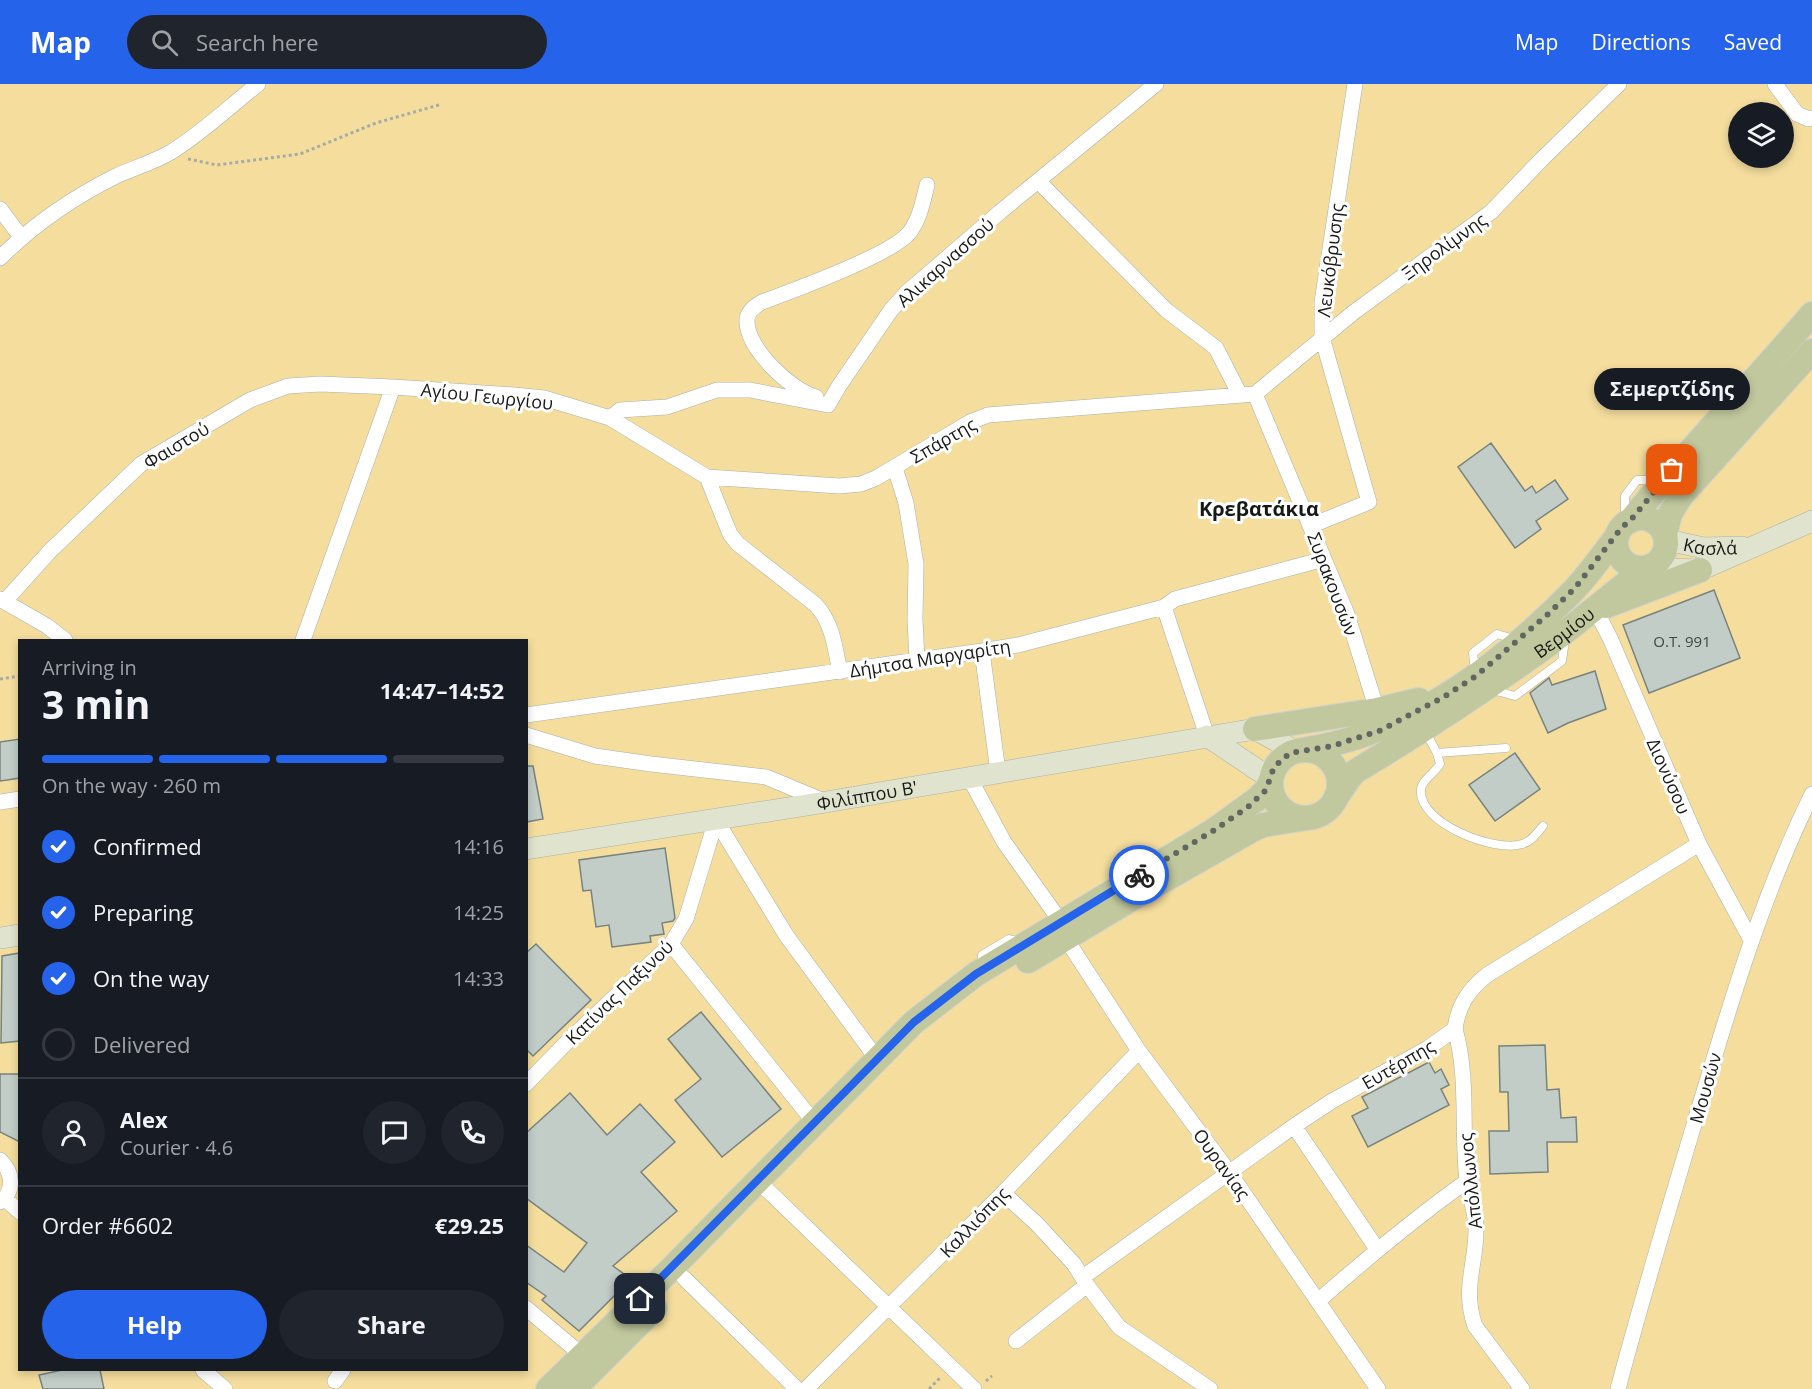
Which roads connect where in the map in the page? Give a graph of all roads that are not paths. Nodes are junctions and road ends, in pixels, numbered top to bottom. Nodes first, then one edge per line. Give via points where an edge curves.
1 (258, 84) edge
2 (1156, 84) edge
3 (1355, 84) edge
4 (1619, 84) edge
5 (1775, 84) edge
6 (1812, 118) edge
7 (1038, 181) junction
8 (927, 185) dead end
9 (0, 209) edge
10 (21, 237) junction
11 (0, 258) edge
12 (1812, 314) edge
13 (1322, 337) junction
14 (1812, 351) edge
15 (393, 387) junction
16 (1247, 395) junction
17 (831, 400) junction
18 (610, 418) junction
19 (895, 468) junction
20 (707, 477) junction
21 (1650, 480) dead end
22 (1812, 521) edge
23 (1310, 525) junction
24 (1624, 527) junction
25 (1666, 537) junction
26 (1752, 546) junction
27 (1323, 559) junction
28 (1650, 567) junction
29 (1700, 570) junction
30 (2, 600) edge
31 (1164, 607) junction
32 (1595, 609) junction
33 (1507, 637) dead end
34 (64, 639) edge
35 (303, 639) edge
36 (1564, 647) dead end
37 (982, 651) junction
38 (917, 661) junction
39 (840, 672) junction
40 (1476, 676) junction
41 (1500, 692) dead end
42 (1377, 710) junction
43 (528, 715) edge
44 (1255, 729) junction
45 (1424, 730) junction
46 (528, 736) edge
47 (1207, 736) junction
48 (1506, 748) dead end
49 (1301, 750) junction
50 (1437, 753) junction
51 (998, 772) junction
52 (969, 777) junction
53 (1270, 780) junction
54 (1812, 794) edge
55 (18, 799) edge
56 (1335, 799) junction
57 (0, 802) edge
58 (826, 802) junction
59 (1306, 818) junction
60 (716, 820) junction
61 (1543, 826) dead end
62 (1699, 844) junction
63 (528, 849) edge
64 (1064, 930) junction
65 (18, 934) edge
66 (0, 938) edge
67 (1750, 940) junction
68 (1016, 941) dead end
69 (671, 944) junction
70 (982, 963) dead end
71 (1455, 1029) junction
72 (1139, 1051) junction
73 (877, 1059) junction
74 (528, 1082) edge
75 (814, 1122) junction
76 (1294, 1126) junction
77 (0, 1160) edge
78 (15, 1172) edge
79 (1229, 1172) junction
80 (1467, 1181) junction
81 (763, 1185) junction
82 (1003, 1193) junction
83 (2, 1201) edge
84 (18, 1211) edge
85 (1377, 1249) junction
86 (684, 1278) junction
87 (1085, 1281) junction
88 (1318, 1301) junction
89 (889, 1308) junction
90 (528, 1310) edge
91 (1016, 1341) dead end
92 (587, 1363) junction
93 (204, 1371) edge
94 (225, 1389) edge
95 (548, 1389) edge
96 (574, 1389) edge
97 (797, 1389) edge
98 (806, 1389) edge
99 (974, 1389) edge
100 (1210, 1389) edge
101 (1378, 1389) edge
102 (1522, 1389) edge
103 (1618, 1389) edge

1 - 10 street via 169,153 78,195
2 - 7 street, Αλικαρνασσού
3 - 13 street, Λευκόβρυσης via 1322,302
4 - 13 street, Ξηρολίμνης via 1491,212
5 - 6 street via 1797,114
7 - 16 street, Συρακουσών via 1166,310 1216,348
7 - 17 street, Αλικαρνασσού via 906,293
8 - 17 street via 921,210 909,233 897,242 865,260 752,308 747,320 754,346 763,358 804,394
9 - 10 street
10 - 11 street
12 - 24 main road, Βερμίου
13 - 16 street, Ξηρολίμνης
13 - 23 street, Λευκόβρυσης via 1369,502
14 - 25 main road via 1681,496 1670,514
15 - 18 street, Αγίου Γεωργίου via 544,399
15 - 30 street, Φαιστού via 306,384 250,400 141,464
15 - 35 street
16 - 19 street, Σπάρτης via 988,415 956,429
16 - 23 street, Συρακουσών
17 - 18 street via 824,406 750,390 717,390 667,407 620,410
18 - 20 street, Αγίου Γεωργίου
19 - 20 street, Σπάρτης via 861,484 839,486
19 - 38 street via 906,503 916,564
20 - 39 street via 730,534 738,544 826,616
21 - 24 lane via 1637,480 1624,496
22 - 26 main road, Κασλά
23 - 27 street, Συρακουσών
24 - 25 main road via 1636,519 1650,520
24 - 28 main road via 1617,549 1622,560 1633,567
24 - 40 main road, Βερμίου via 1568,595
25 - 26 main road, Κασλά via 1704,548
25 - 28 main road via 1666,551
26 - 29 main road, Κασλά
27 - 31 street, Δήμτσα Μαργαρίτη via 1175,599
27 - 42 street, Συρακουσών via 1347,614
28 - 29 main road, Κασλά
28 - 32 main road, Βερμίου
29 - 32 main road
30 - 34 street
31 - 37 street, Δήμτσα Μαργαρίτη
31 - 47 street
32 - 45 main road, Βερμίου
32 - 62 street, Διονύσου
33 - 40 lane via 1497,634 1473,653
36 - 41 lane via 1562,661 1515,696
37 - 38 street, Δήμτσα Μαργαρίτη
37 - 51 street
38 - 39 street, Δήμτσα Μαργαρίτη
39 - 43 street, Δήμτσα Μαργαρίτη
40 - 42 main road via 1425,699
40 - 49 main road, Βερμίου via 1379,731 1332,746
42 - 44 main road
44 - 47 main road, Φιλίππου Β'
44 - 49 main road
45 - 50 lane
45 - 56 main road, Βερμίου via 1356,771
46 - 58 street via 595,756 766,777
47 - 51 main road, Φιλίππου Β'
47 - 53 main road
48 - 50 lane
49 - 53 main road via 1277,763
49 - 56 main road via 1325,756 1336,770 1339,782
50 - 61 lane via 1440,764 1421,787 1421,795 1430,811 1447,826 1462,835 1509,847 1524,844
51 - 52 main road, Φιλίππου Β'
52 - 58 main road, Φιλίππου Β'
52 - 64 street, Ουρανίας via 1004,843
53 - 59 main road via 1273,798 1282,810
53 - 64 main road via 1257,799
54 - 67 street, Μουσών
55 - 57 street
56 - 59 main road via 1323,813
58 - 60 main road, Φιλίππου Β'
59 - 64 main road via 1252,830
60 - 63 main road, Φιλίππου Β'
60 - 69 street, Κατίνας Παξινού via 686,919
60 - 73 street via 786,935
62 - 67 street, Διονύσου
62 - 71 street, Ευτέρπης via 1487,975 1463,1001
64 - 72 street, Ουρανίας
64 - 73 main road via 961,984
64 - 81 main road via 948,1011
65 - 66 main road
67 - 103 street, Μουσών
68 - 70 lane via 1008,939 982,955
69 - 74 street, Κατίνας Παξινού
69 - 75 street
71 - 76 street, Ευτέρπης
71 - 80 street, Απόλλωνος via 1462,1061
72 - 79 street, Ουρανίας
72 - 82 street, Καλλιόπης
73 - 75 main road
75 - 81 main road
76 - 79 street, Ευτέρπης
76 - 85 street
77 - 78 street
78 - 83 street
79 - 87 street, Ευτέρπης
79 - 88 street, Ουρανίας
80 - 85 street
80 - 102 street, Απόλλωνος via 1476,1230 1468,1282 1471,1314 1475,1326
81 - 86 main road
81 - 89 street
81 - 92 main road
82 - 87 street via 1058,1246
82 - 89 street, Καλλιόπης
83 - 84 street
85 - 88 street
86 - 92 main road
86 - 97 street
87 - 91 street, Ευτέρπης
87 - 100 street via 1126,1333
88 - 101 street, Ουρανίας
89 - 98 street, Καλλιόπης
89 - 99 street
90 - 92 street
92 - 95 main road
92 - 96 main road
93 - 94 street

